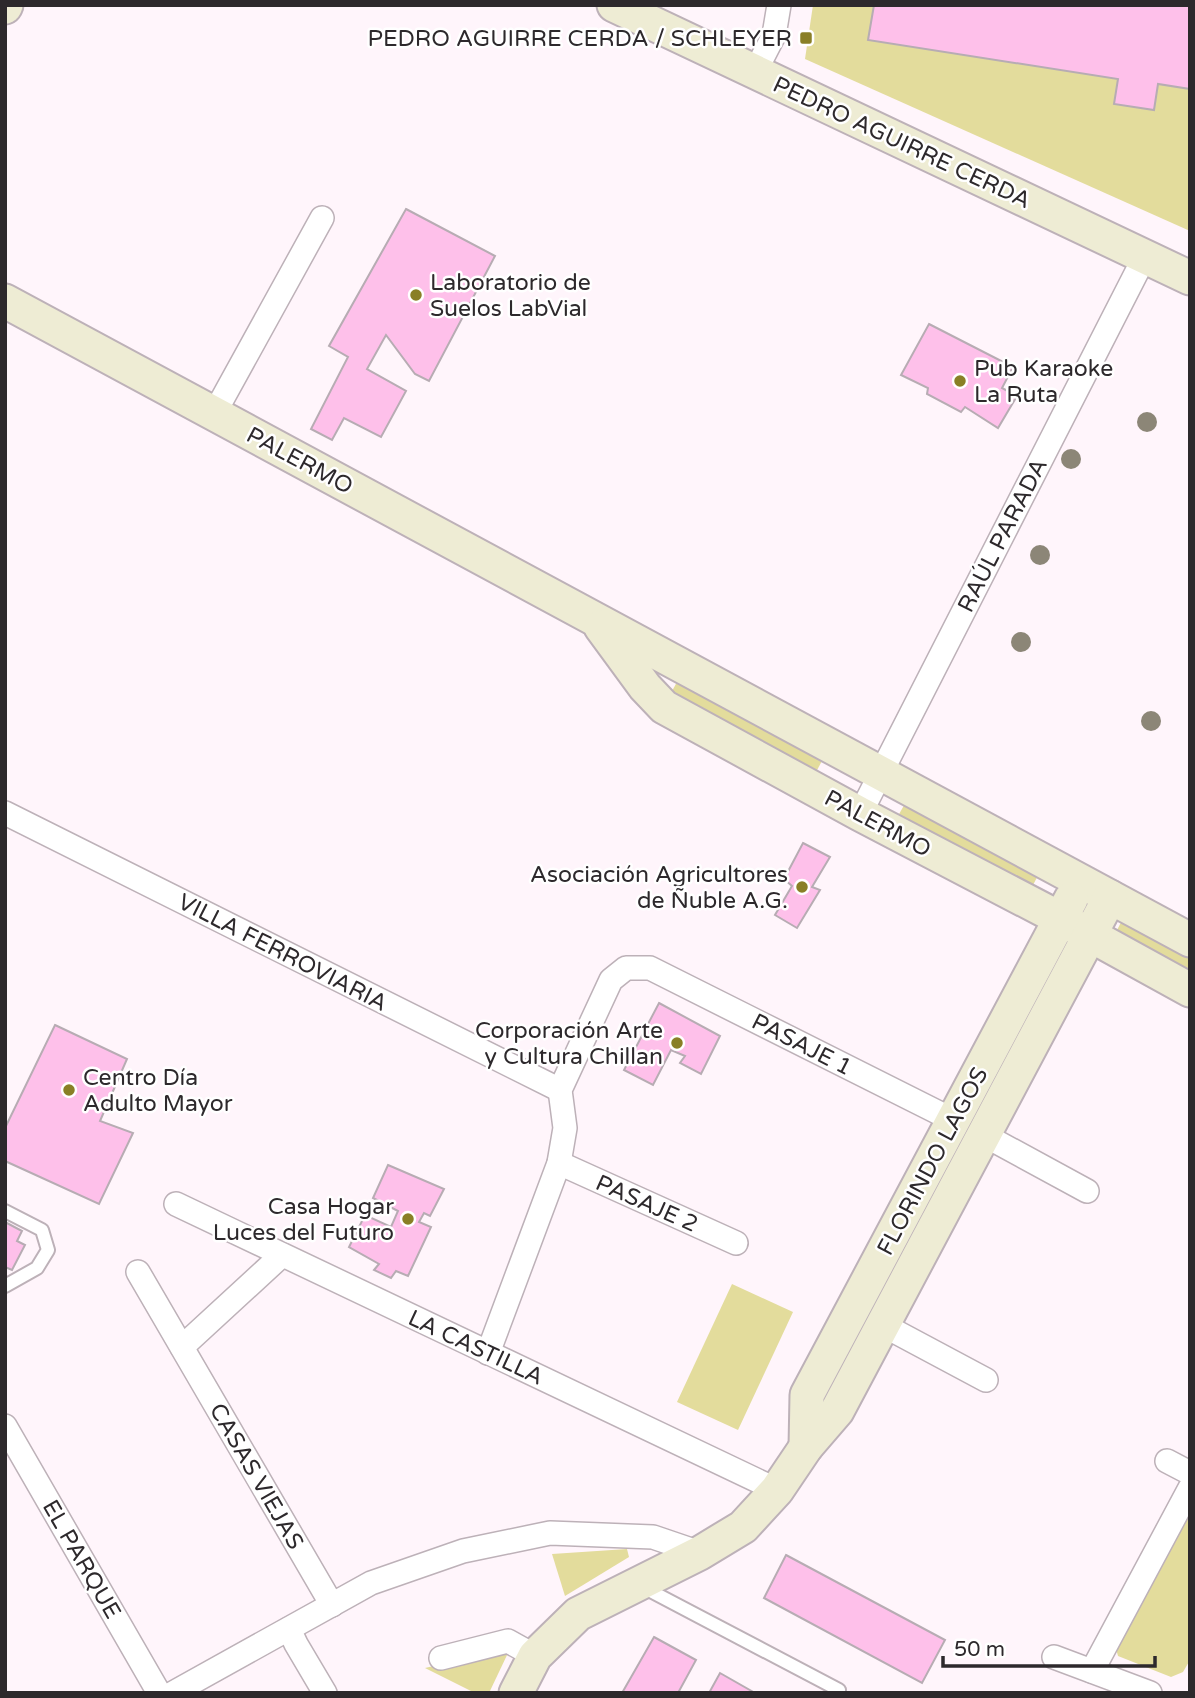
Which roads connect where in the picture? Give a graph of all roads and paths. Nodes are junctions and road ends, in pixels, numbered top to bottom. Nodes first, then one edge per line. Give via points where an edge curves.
1 (614, 5) edge
2 (779, 5) edge
3 (755, 72) junction
4 (322, 218) dead end
5 (1145, 256) junction
6 (1190, 278) edge
7 (5, 301) edge
8 (214, 414) junction
9 (596, 619) junction
10 (881, 773) junction
11 (5, 813) edge
12 (860, 814) junction
13 (1081, 881) junction
14 (1110, 897) junction
15 (1061, 919) junction
16 (1090, 935) junction
17 (1190, 940) edge
18 (1190, 990) edge
19 (560, 1090) junction
20 (953, 1120) junction
21 (984, 1135) junction
22 (559, 1163) junction
23 (1087, 1191) dead end
24 (176, 1205) dead end
25 (5, 1211) edge
26 (736, 1243) dead end
27 (282, 1255) junction
28 (138, 1272) dead end
29 (5, 1286) edge
30 (883, 1325) junction
31 (182, 1347) junction
32 (488, 1353) junction
33 (986, 1380) dead end
34 (5, 1426) edge
35 (806, 1447) junction
36 (1167, 1461) dead end
37 (1190, 1473) edge
38 (1190, 1488) edge
39 (777, 1490) junction
40 (700, 1553) junction
41 (638, 1584) junction
42 (332, 1605) junction
43 (289, 1629) junction
44 (536, 1656) junction
45 (1054, 1657) dead end
46 (441, 1658) dead end
47 (1093, 1671) junction
48 (839, 1690) dead end
49 (159, 1693) edge
50 (173, 1693) edge
51 (325, 1693) edge
52 (516, 1693) edge
53 (1150, 1693) edge

1 - 3 street, PEDRO AGUIRRE CERDA
2 - 3 street via 774,35
3 - 5 street, PEDRO AGUIRRE CERDA
4 - 8 street
5 - 6 street, PEDRO AGUIRRE CERDA
5 - 10 street, RAÚL PARADA
7 - 8 street, PALERMO
8 - 9 street, PALERMO
9 - 10 street, PALERMO
9 - 12 street, PALERMO via 664,707
10 - 12 street, RAÚL PARADA
10 - 13 street, PALERMO
11 - 19 street, VILLA FERROVIARIA
12 - 15 street, PALERMO
13 - 14 street, PALERMO
13 - 15 street, FLORINDO LAGOS
14 - 16 street, FLORINDO LAGOS
14 - 17 street, PALERMO
15 - 16 street, PALERMO
15 - 20 street, FLORINDO LAGOS
16 - 18 street, PALERMO
16 - 21 street, FLORINDO LAGOS
19 - 20 street, PASAJE 1 via 611,980 626,968 650,968
19 - 22 street via 565,1128
20 - 35 street, FLORINDO LAGOS via 807,1395
21 - 23 street
21 - 30 street, FLORINDO LAGOS
22 - 26 street, PASAJE 2
22 - 32 street
24 - 27 street, LA CASTILLA
25 - 29 lane via 42,1230 48,1250 37,1268
27 - 31 street
27 - 32 street, LA CASTILLA
28 - 31 street, CASAS VIEJAS
30 - 33 street
30 - 35 street, FLORINDO LAGOS via 837,1411
31 - 42 street, CASAS VIEJAS
32 - 39 street, LA CASTILLA
34 - 49 street, EL PARQUE
35 - 39 street, FLORINDO LAGOS
36 - 37 street
38 - 47 street
39 - 40 street, FLORINDO LAGOS via 743,1527
40 - 41 street, FLORINDO LAGOS
40 - 42 street via 653,1537 550,1533 463,1551 371,1583
41 - 44 street, FLORINDO LAGOS via 578,1614
41 - 48 lane
42 - 43 street
43 - 50 street
43 - 51 street
44 - 46 street via 508,1641
44 - 52 street, FLORINDO LAGOS
45 - 47 street
47 - 53 street

